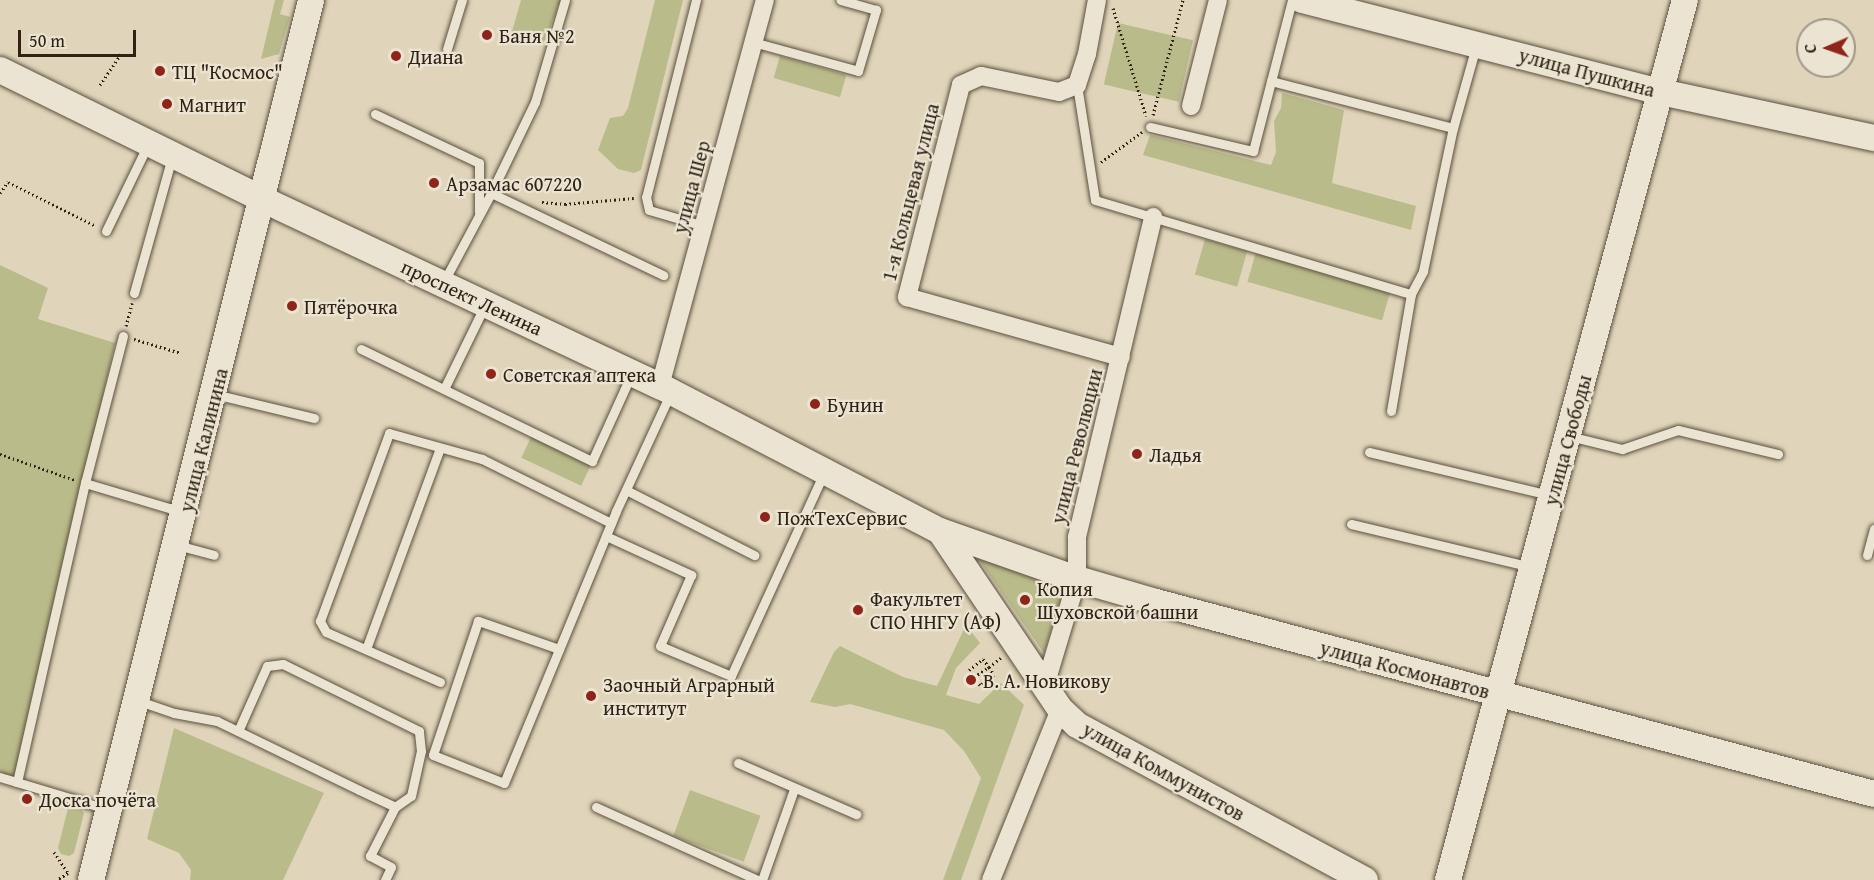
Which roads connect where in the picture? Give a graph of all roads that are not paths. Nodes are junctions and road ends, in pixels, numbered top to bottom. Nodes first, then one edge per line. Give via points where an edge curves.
1 (311, 0) edge
2 (462, 0) edge
3 (565, 0) edge
4 (696, 0) edge
5 (765, 0) edge
6 (840, 0) edge
7 (1097, 0) edge
8 (1218, 0) edge
9 (1292, 0) edge
10 (1302, 0) edge
11 (1685, 0) edge
12 (753, 42) junction
13 (1476, 44) junction
14 (447, 49) dead end
15 (0, 70) edge
16 (1271, 81) junction
17 (1077, 85) junction
18 (1661, 92) junction
19 (1191, 106) dead end
20 (375, 114) dead end
21 (1150, 127) road end
22 (1453, 128) junction
23 (1874, 138) edge
24 (149, 142) junction
25 (173, 154) junction
26 (491, 193) junction
27 (262, 198) junction
28 (479, 214) junction
29 (1153, 217) junction
30 (704, 226) junction
31 (106, 231) road end
32 (663, 275) dead end
33 (443, 283) junction
34 (134, 293) road end
35 (1411, 294) junction
36 (486, 303) junction
37 (123, 336) road end
38 (362, 349) dead end
39 (1121, 357) junction
40 (632, 372) junction
41 (444, 389) junction
42 (665, 389) junction
43 (214, 394) junction
44 (1391, 411) dead end
45 (314, 418) dead end
46 (1569, 436) junction
47 (440, 448) junction
48 (1369, 452) dead end
49 (1778, 454) dead end
50 (825, 471) junction
51 (85, 483) junction
52 (626, 490) junction
53 (1553, 496) junction
54 (185, 513) junction
55 (611, 523) junction
56 (1351, 524) dead end
57 (1874, 529) edge
58 (940, 531) junction
59 (606, 536) junction
60 (177, 545) junction
61 (1872, 545) edge
62 (214, 555) dead end
63 (754, 555) dead end
64 (1867, 555) dead end
65 (1533, 567) junction
66 (1077, 579) junction
67 (366, 649) junction
68 (559, 649) junction
69 (440, 682) dead end
70 (1045, 686) junction
71 (1500, 695) junction
72 (137, 700) junction
73 (1060, 709) junction
74 (238, 731) junction
75 (738, 763) dead end
76 (0, 777) edge
77 (16, 782) junction
78 (794, 789) junction
79 (1874, 794) edge
80 (395, 807) junction
81 (596, 807) dead end
82 (109, 810) junction
83 (856, 814) dead end
84 (91, 880) edge
85 (385, 880) edge
86 (760, 880) edge
87 (992, 880) edge
88 (1365, 880) edge
89 (1448, 880) edge

1 - 27 street, улица Калинина
2 - 14 lane
3 - 26 lane via 535,102
4 - 30 lane via 646,197 649,210
5 - 12 street, улица Шер
6 - 12 lane via 876,10 858,70
7 - 17 street
8 - 19 street
9 - 16 lane
10 - 13 street, улица Пушкина
11 - 18 street, улица Свободы
12 - 30 street, улица Шер
13 - 18 street, улица Пушкина
13 - 22 lane
15 - 24 street, проспект Ленина
16 - 21 lane via 1254,151
16 - 22 lane
17 - 29 lane via 1095,200
17 - 39 street, 1-я Кольцевая улица via 1059,92 981,76 961,85 907,297
18 - 23 street, улица Пушкина
18 - 46 street, улица Свободы
20 - 28 lane via 479,163
22 - 35 lane via 1423,271
24 - 25 street, проспект Ленина
24 - 31 lane
25 - 27 street, проспект Ленина
25 - 34 lane
26 - 28 lane
26 - 32 lane
27 - 33 street, проспект Ленина
27 - 43 street, улица Калинина
28 - 33 lane
29 - 35 lane
29 - 39 street, улица Революции
30 - 42 street, улица Шер
33 - 36 street, проспект Ленина
35 - 44 lane
36 - 40 street, проспект Ленина
36 - 41 lane
37 - 51 lane
38 - 41 lane
39 - 66 street, улица Революции via 1077,537
40 - 41 lane via 592,461
40 - 42 street, проспект Ленина
42 - 50 street, проспект Ленина
42 - 52 lane
43 - 45 lane
43 - 54 street, улица Калинина
46 - 49 lane via 1622,449 1678,430
46 - 53 street, улица Свободы
47 - 55 lane via 482,459
47 - 67 lane
47 - 67 lane via 389,434 320,621 326,632
48 - 53 lane
50 - 58 street, проспект Ленина
50 - 59 lane via 730,676 660,646 691,575
51 - 54 lane
51 - 77 lane
52 - 55 lane
52 - 63 lane
53 - 65 street, улица Свободы
54 - 60 street, улица Калинина
55 - 59 lane
56 - 65 lane
57 - 61 lane
58 - 66 street, улица Космонавтов
58 - 70 street, улица Коммунистов
59 - 68 lane
60 - 62 lane
60 - 72 street, улица Калинина
61 - 64 lane
65 - 71 street, улица Свободы
66 - 70 street, улица Революции
66 - 71 street, улица Космонавтов
67 - 69 lane
68 - 68 lane via 504,783 434,755 478,621
70 - 73 street, улица Коммунистов
71 - 79 street, улица Космонавтов
71 - 89 street, улица Свободы
72 - 74 lane via 174,713 217,721
72 - 82 street, улица Калинина
73 - 87 street
73 - 88 street, улица Коммунистов via 1101,740
74 - 80 lane
74 - 80 lane via 267,666 283,664 419,731 421,751 411,796
75 - 78 lane
76 - 77 lane
77 - 82 lane
78 - 83 lane
78 - 86 lane
80 - 85 lane via 370,855 391,867
81 - 86 lane
82 - 84 street, улица Калинина

